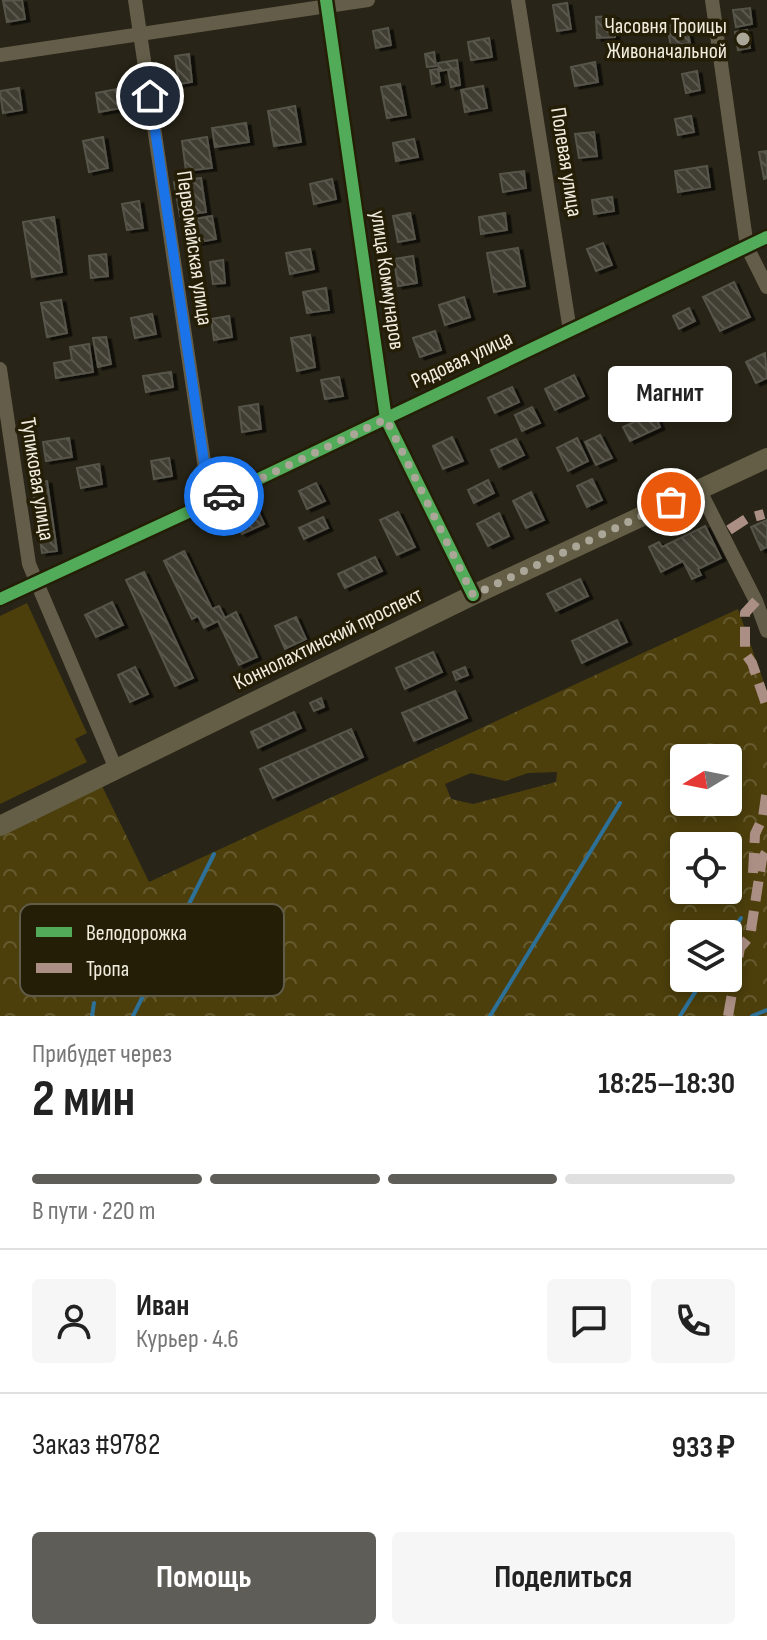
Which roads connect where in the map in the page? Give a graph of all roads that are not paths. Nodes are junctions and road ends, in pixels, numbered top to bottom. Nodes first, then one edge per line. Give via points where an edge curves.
1 (135, 0) edge
2 (368, 0) edge
3 (518, 0) edge
4 (712, 0) edge
5 (327, 3) edge
6 (140, 34) junction
7 (0, 55) edge
8 (767, 237) edge
9 (747, 247) junction
10 (767, 287) edge
11 (570, 331) junction
12 (0, 369) edge
13 (386, 419) junction
14 (767, 458) edge
15 (699, 489) junction
16 (210, 502) junction
17 (35, 581) junction
18 (473, 595) junction
19 (0, 599) edge
20 (767, 631) edge
21 (116, 769) junction
22 (0, 826) edge

1 - 6 street, Первомайская улица
2 - 5 street
3 - 11 street, Полевая улица
4 - 9 street
5 - 6 street
5 - 13 street, улица Коммунаров
6 - 7 street
6 - 16 street, Первомайская улица
8 - 9 street, Рядовая улица
9 - 10 street
9 - 11 street, Рядовая улица
11 - 13 street, Рядовая улица
12 - 17 street, Тупиковая улица
13 - 16 street, Рядовая улица
13 - 18 street, улица Коммунаров
14 - 15 main road, Коннолахтинский проспект
15 - 18 main road, Коннолахтинский проспект
15 - 20 street
16 - 17 street, Рядовая улица
17 - 19 street, Рядовая улица
17 - 21 street, Тупиковая улица
18 - 21 main road, Коннолахтинский проспект
21 - 22 main road, Коннолахтинский проспект

